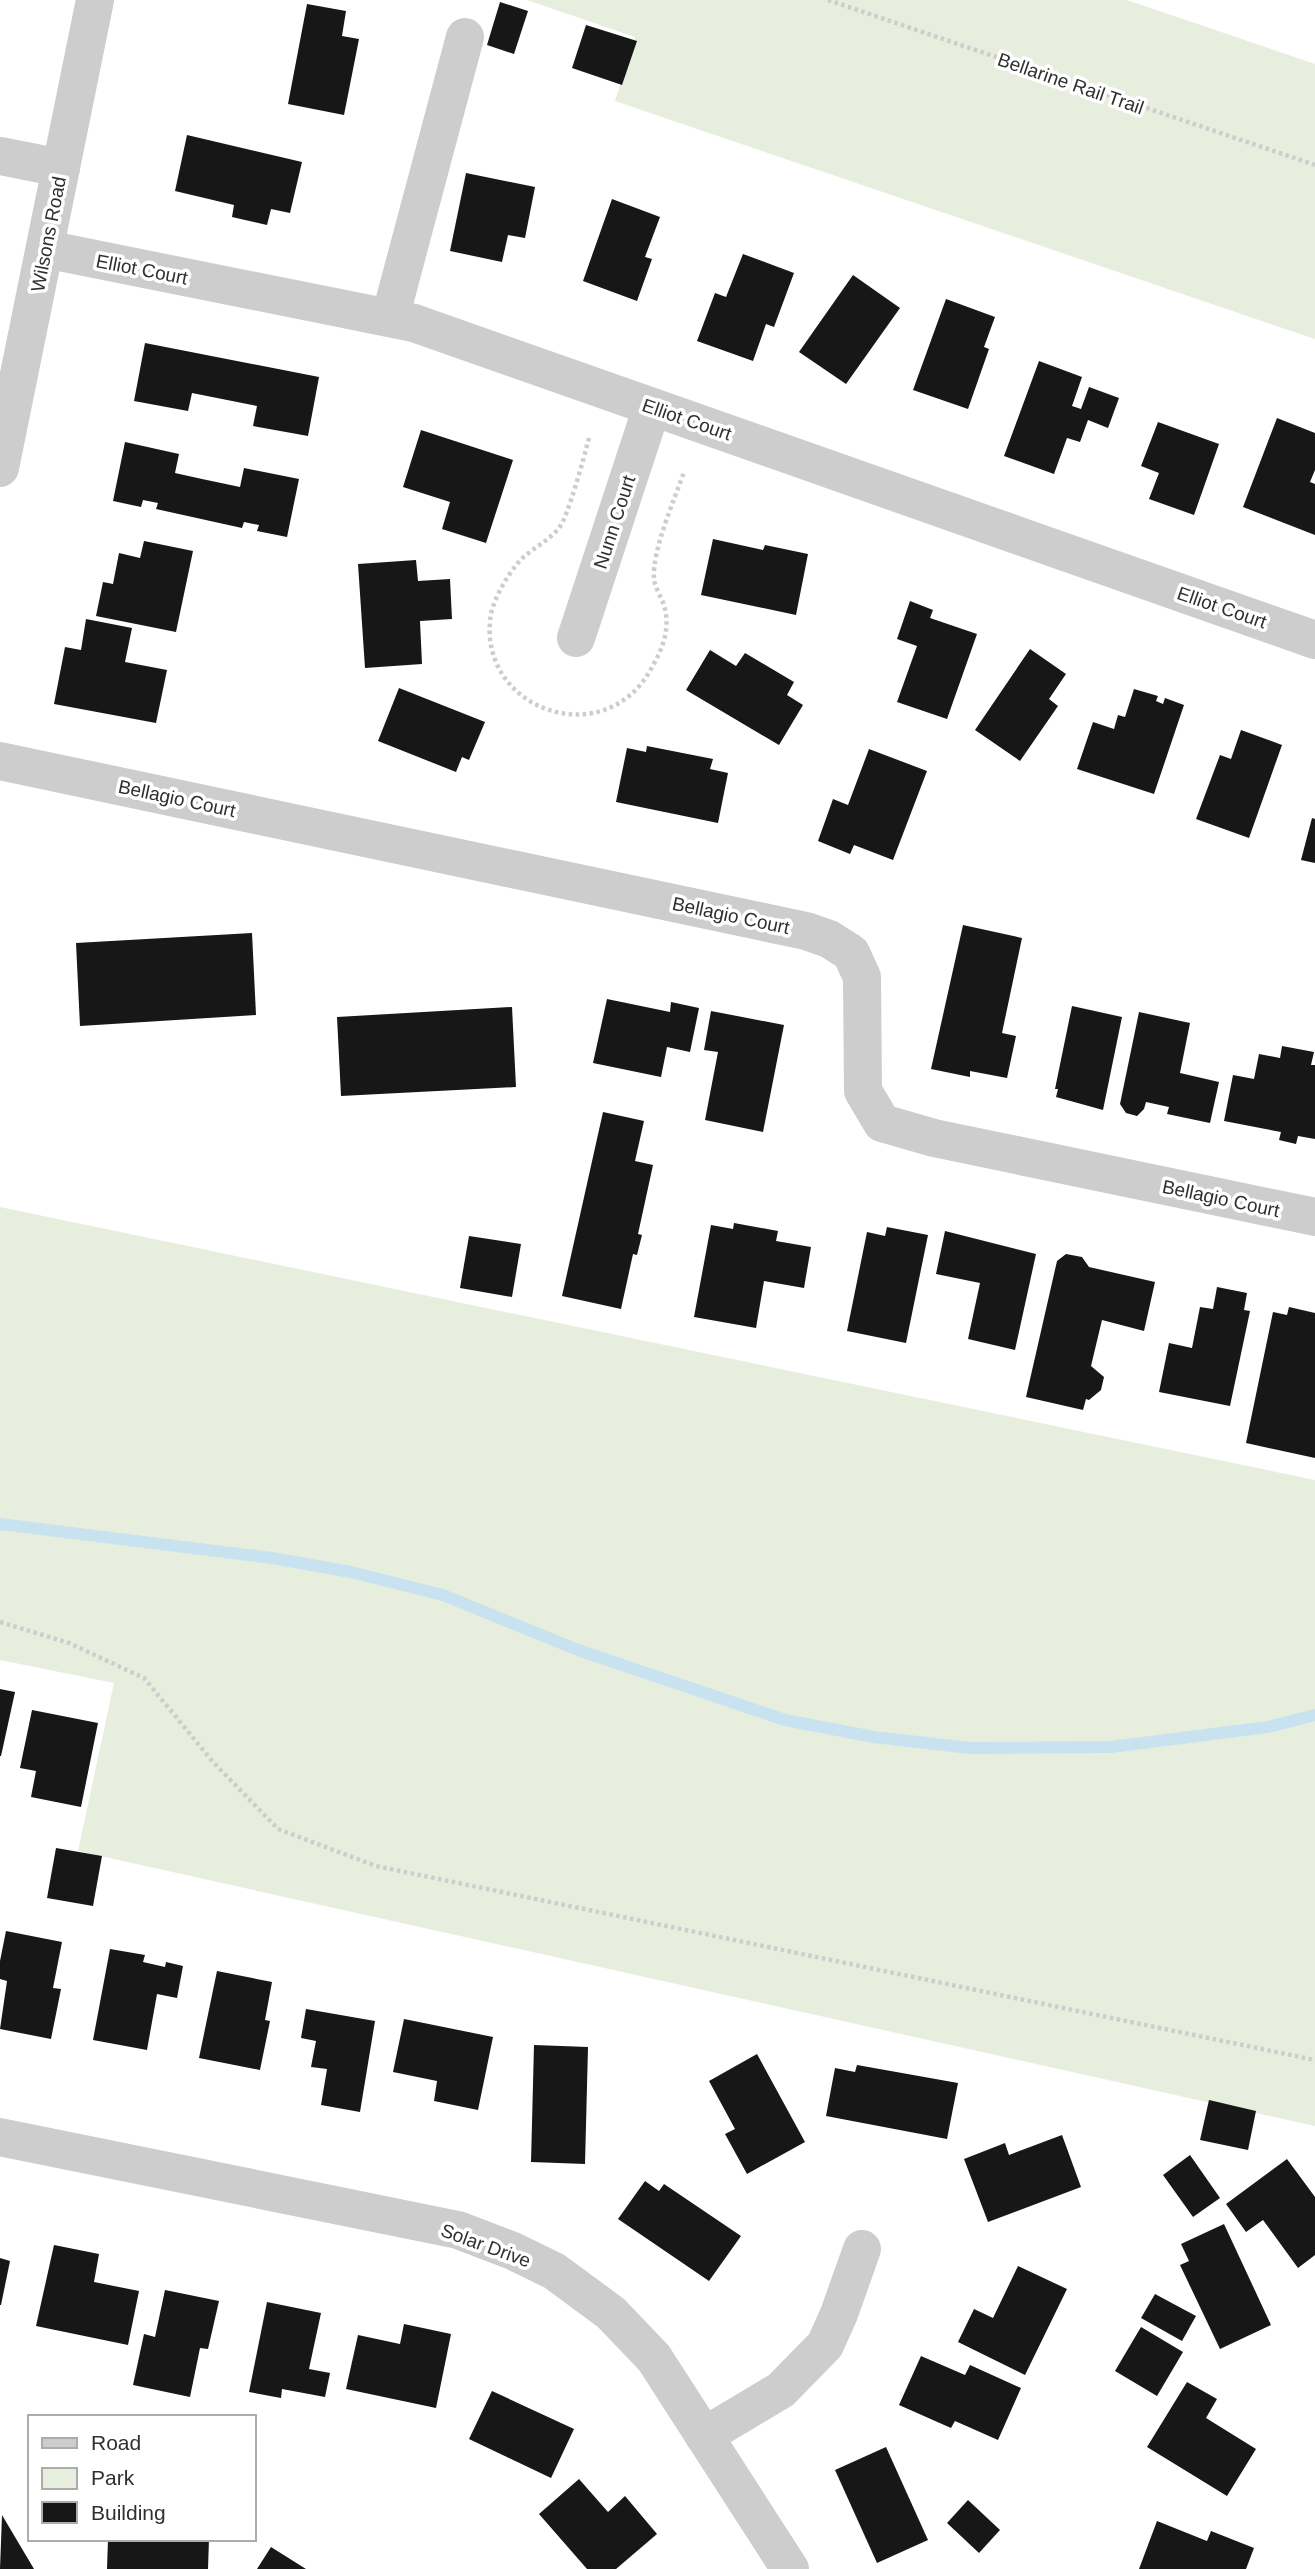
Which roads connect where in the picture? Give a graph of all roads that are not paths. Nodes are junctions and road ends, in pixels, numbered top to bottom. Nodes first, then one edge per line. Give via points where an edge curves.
1 (95, 0) edge
2 (465, 37) dead end
3 (0, 156) edge
4 (61, 168) junction
5 (45, 248) junction
6 (390, 318) junction
7 (653, 407) junction
8 (0, 468) edge
9 (576, 638) dead end
10 (1315, 640) edge
11 (0, 761) edge
12 (1315, 1217) edge
13 (0, 2137) edge
14 (862, 2249) dead end
15 (704, 2436) junction
16 (789, 2569) edge

1 - 4 street, Wilsons Road
2 - 6 street
3 - 4 street
4 - 5 street, Wilsons Road
5 - 6 street, Elliot Court
5 - 8 street, Wilsons Road
6 - 7 street, Elliot Court
7 - 9 street, Nunn Court
7 - 10 street, Elliot Court
11 - 12 street, Bellagio Court via 806,931 851,953 862,977 863,1091 882,1123 934,1138
13 - 15 street, Solar Drive via 458,2230 513,2251 554,2271 611,2313 654,2358
14 - 15 street via 825,2345 781,2390
15 - 16 street, Solar Drive

